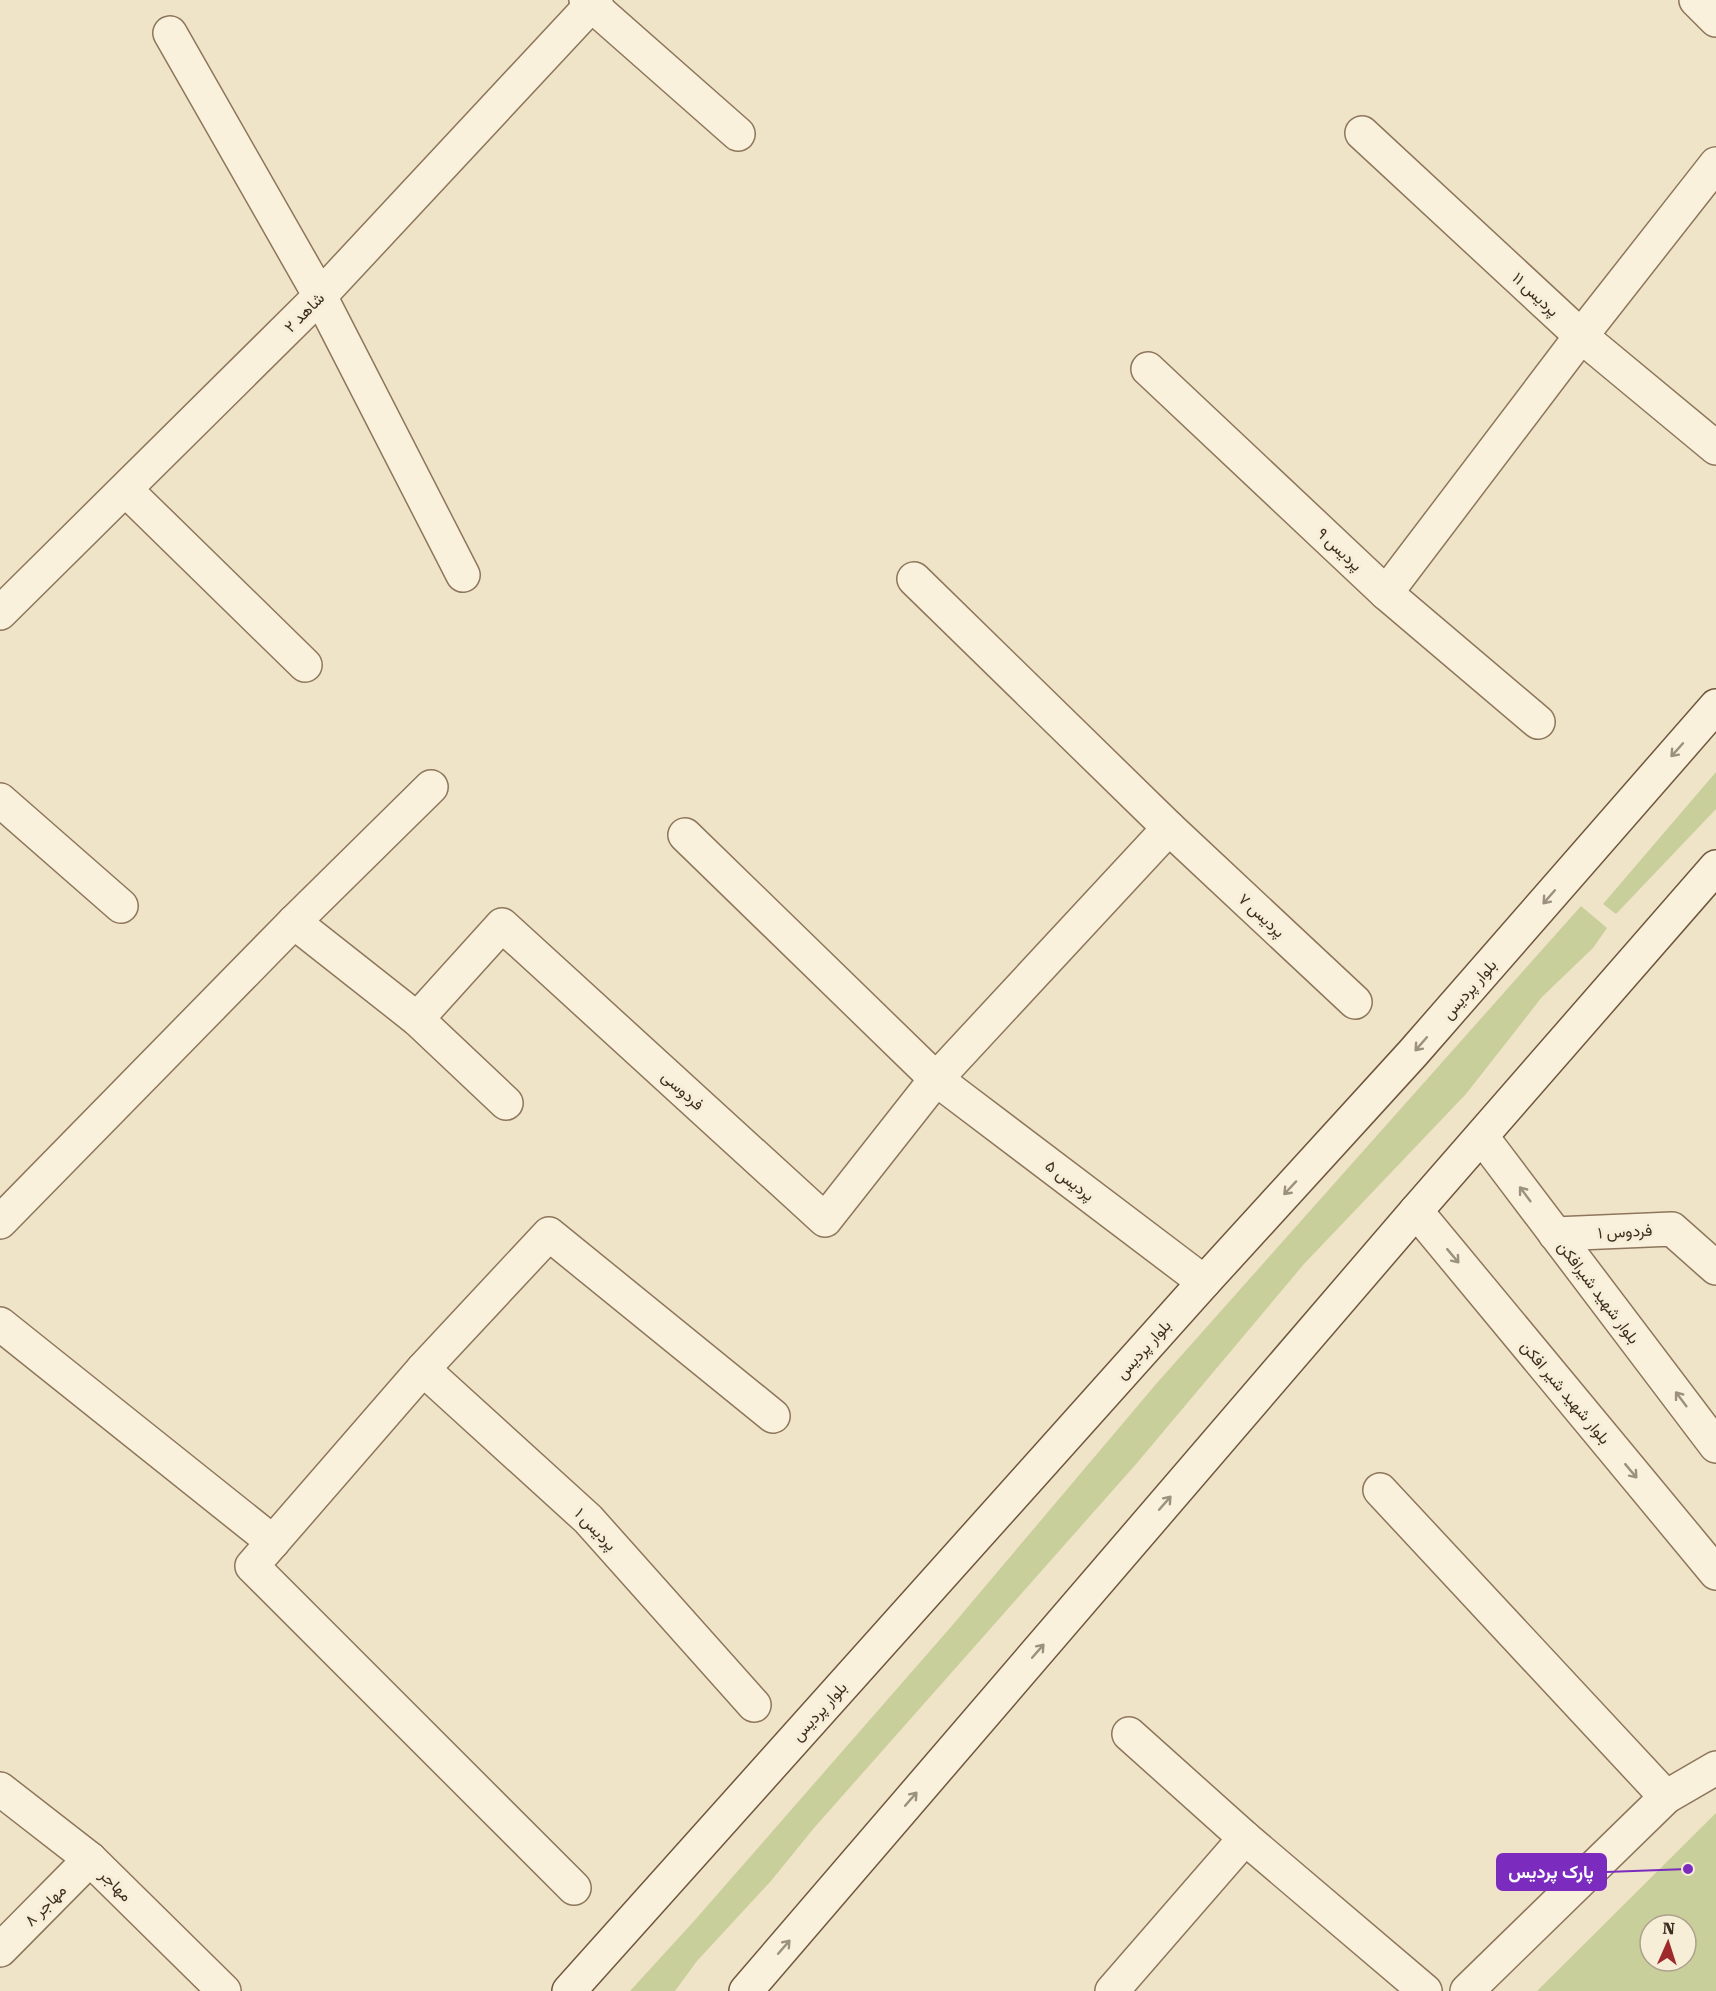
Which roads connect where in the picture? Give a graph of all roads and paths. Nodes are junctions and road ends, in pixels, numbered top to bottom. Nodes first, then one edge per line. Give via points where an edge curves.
1 (1696, 0) edge
2 (591, 2) edge
3 (1716, 20) edge
4 (170, 33) dead end
5 (1362, 133) dead end
6 (738, 134) dead end
7 (1716, 164) edge
8 (320, 296) junction
9 (1581, 336) junction
10 (1149, 369) dead end
11 (1716, 448) edge
12 (126, 490) junction
13 (463, 575) dead end
14 (914, 579) dead end
15 (1386, 593) junction
16 (0, 613) edge
17 (304, 665) dead end
18 (1716, 706) edge
19 (1538, 722) dead end
20 (431, 787) dead end
21 (0, 800) edge
22 (1169, 828) junction
23 (685, 835) dead end
24 (1716, 867) edge
25 (121, 906) dead end
26 (294, 922) junction
27 (1355, 1002) dead end
28 (417, 1019) junction
29 (936, 1079) junction
30 (506, 1103) dead end
31 (1482, 1137) junction
32 (1416, 1211) junction
33 (0, 1222) edge
34 (1555, 1234) junction
35 (1716, 1268) edge
36 (1204, 1282) junction
37 (0, 1324) edge
38 (423, 1369) junction
39 (773, 1416) dead end
40 (1716, 1446) edge
41 (1380, 1490) dead end
42 (262, 1554) junction
43 (1716, 1573) edge
44 (754, 1705) dead end
45 (1129, 1734) dead end
46 (1716, 1768) edge
47 (0, 1789) edge
48 (1666, 1797) junction
49 (1245, 1838) junction
50 (90, 1859) junction
51 (574, 1888) dead end
52 (0, 1950) edge
53 (224, 1991) edge
54 (569, 1991) edge
55 (746, 1991) edge
56 (1112, 1991) edge
57 (1425, 1991) edge
58 (1467, 1991) edge

1 - 3 street
2 - 6 street
2 - 8 street, شاهد ۲
4 - 8 street
5 - 9 street, پردیس ۱۱
7 - 9 street
8 - 12 street, شاهد ۲
8 - 13 street
9 - 11 street, پردیس ۱۱
9 - 15 street
10 - 15 street, پردیس ۹
12 - 16 street, شاهد ۲
12 - 17 street
14 - 22 street, پردیس ۷
15 - 19 street, پردیس ۹
18 -> 36 street, بلوار پردیس via 1413,1053
20 - 26 street
21 - 25 street
22 - 27 street, پردیس ۷
22 - 29 street
23 - 29 street, پردیس ۵
24 - 31 street
26 - 28 street
26 - 33 street
28 - 29 street, فردوسی via 502,925 825,1220
28 - 30 street
29 - 36 street, پردیس ۵
31 - 32 street
34 -> 31 street, بلوار شهید شیرافکن
32 -> 43 street, بلوار شهید شیر افکن
55 -> 32 street
34 - 35 street, فردوس ۱ via 1672,1229
40 -> 34 street, بلوار شهید شیرافکن
36 - 54 street, بلوار پردیس
37 - 42 street
38 - 39 street via 549,1234
38 - 42 street
38 - 44 street, پردیس ۱ via 588,1519
41 - 48 street
42 - 51 street
45 - 49 street
46 - 48 street
47 - 50 street, مهاجر
48 - 58 street
49 - 56 street
49 - 57 street
50 - 52 street, مهاجر ۸
50 - 53 street, مهاجر

